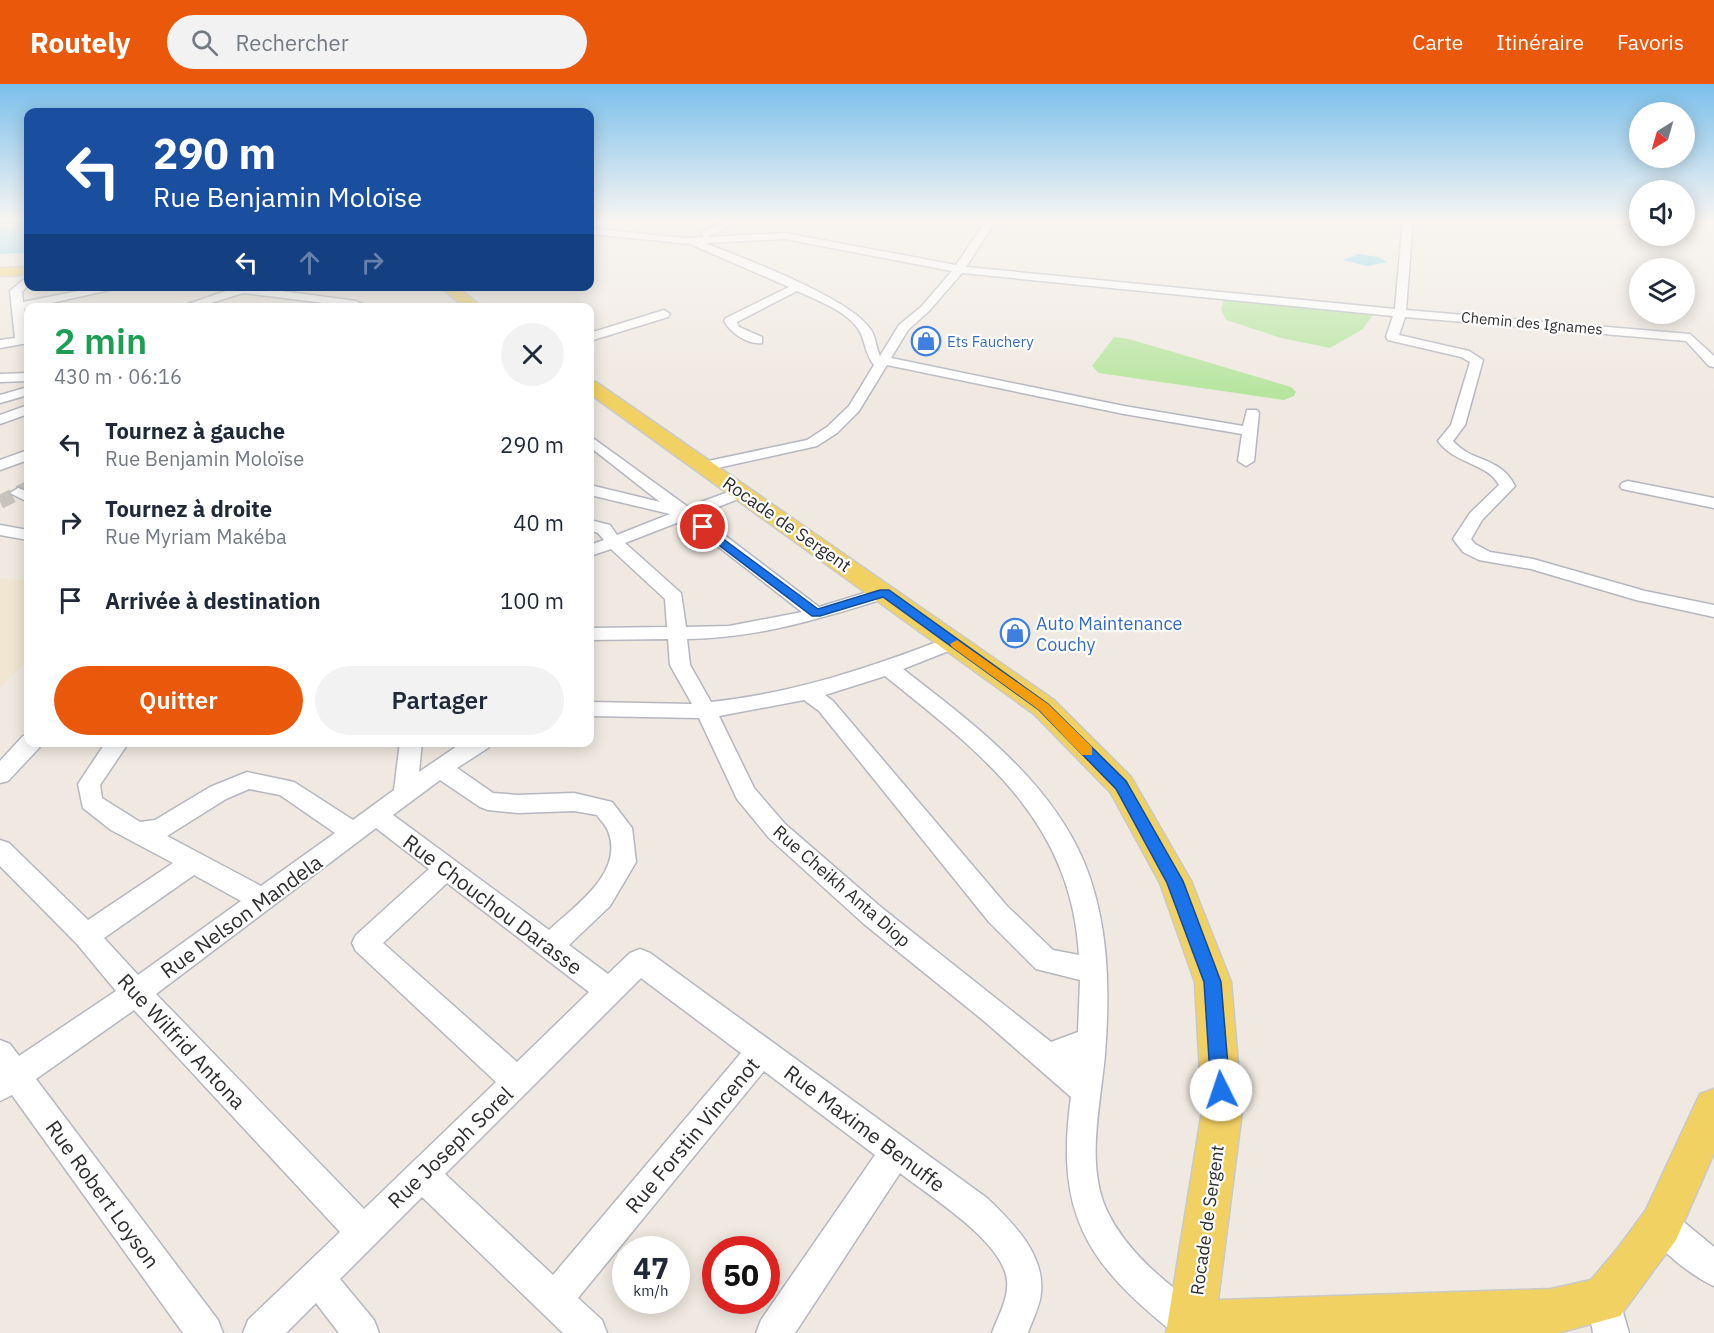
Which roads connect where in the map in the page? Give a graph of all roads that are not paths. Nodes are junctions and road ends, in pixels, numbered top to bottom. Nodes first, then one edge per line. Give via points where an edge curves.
1 (776, 277) edge
2 (951, 277) edge
3 (1036, 277) edge
4 (1404, 277) edge
5 (24, 283) edge
6 (796, 287) junction
7 (16, 291) junction
8 (98, 291) edge
9 (243, 291) edge
10 (264, 291) edge
11 (452, 291) edge
12 (0, 294) edge
13 (36, 303) edge
14 (199, 303) edge
15 (349, 303) edge
16 (465, 303) edge
17 (24, 305) edge
18 (16, 307) junction
19 (1401, 312) junction
20 (664, 314) dead end
21 (24, 336) edge
22 (594, 336) edge
23 (1690, 338) junction
24 (24, 340) edge
25 (758, 340) dead end
26 (1714, 340) edge
27 (0, 344) edge
28 (883, 363) junction
29 (1714, 363) edge
30 (24, 377) edge
31 (0, 378) edge
32 (594, 389) edge
33 (24, 392) edge
34 (0, 399) edge
35 (24, 411) edge
36 (1252, 413) dead end
37 (0, 420) edge
38 (1250, 431) junction
39 (594, 443) edge
40 (24, 458) edge
41 (1246, 461) dead end
42 (0, 465) edge
43 (704, 466) junction
44 (1628, 486) dead end
45 (594, 491) edge
46 (742, 492) junction
47 (1714, 503) edge
48 (684, 513) junction
49 (594, 526) edge
50 (0, 530) edge
51 (24, 534) edge
52 (614, 542) junction
53 (594, 550) edge
54 (884, 593) junction
55 (1714, 611) edge
56 (816, 614) junction
57 (594, 634) edge
58 (676, 635) junction
59 (954, 642) junction
60 (889, 669) junction
61 (808, 693) junction
62 (594, 709) edge
63 (706, 711) junction
64 (26, 747) edge
65 (115, 747) edge
66 (410, 747) edge
67 (472, 747) edge
68 (440, 768) junction
69 (0, 775) edge
70 (405, 796) junction
71 (377, 816) junction
72 (138, 832) junction
73 (354, 833) junction
74 (0, 850) edge
75 (195, 861) junction
76 (446, 868) junction
77 (261, 899) junction
78 (86, 936) junction
79 (549, 947) junction
80 (640, 961) joint
81 (1094, 970) junction
82 (609, 991) junction
83 (136, 993) junction
84 (1092, 1040) junction
85 (762, 1051) junction
86 (1047, 1057) junction
87 (5, 1072) edge
88 (517, 1081) junction
89 (1087, 1091) junction
90 (1714, 1108) edge
91 (896, 1151) junction
92 (422, 1175) junction
93 (1661, 1224) junction
94 (363, 1232) junction
95 (1714, 1269) edge
96 (317, 1277) junction
97 (553, 1301) junction
98 (1607, 1316) edge
99 (1190, 1329) edge
100 (205, 1333) edge
101 (261, 1333) edge
102 (361, 1333) edge
103 (589, 1333) edge
104 (774, 1333) edge
105 (1010, 1333) edge

1 - 6 street
2 - 28 street via 903,328
3 - 19 street, Chemin des Ignames
4 - 19 street
5 - 7 street
6 - 25 street via 730,321 735,329
6 - 28 street via 850,315 866,331 872,354
7 - 12 street
7 - 18 street
8 - 13 street
9 - 14 street
10 - 15 street
11 - 16 main road
17 - 18 street
18 - 21 street
19 - 23 street, Chemin des Ignames
19 - 55 street via 1392,337 1477,360 1463,401 1463,416 1445,441 1452,452 1499,471 1507,486 1476,517 1462,539 1469,548 1485,556 1533,564 1642,596
20 - 22 street
23 - 26 street, Chemin des Ignames
23 - 29 street
24 - 27 street
28 - 38 street
28 - 43 street via 854,408 812,443
30 - 31 street
32 - 43 main road, Rocade de Sergent
33 - 34 street
35 - 37 street
36 - 38 street
38 - 41 street
39 - 48 street
40 - 42 street
43 - 46 main road, Rocade de Sergent
44 - 47 street
45 - 48 street
46 - 48 street
46 - 54 main road, Rocade de Sergent
48 - 52 street
48 - 56 street
49 - 52 street, Rue Cheikh Anta Diop via 604,530
50 - 51 street
52 - 53 street
52 - 58 street, Rue Cheikh Anta Diop via 674,597
54 - 56 street
54 - 59 main road, Rocade de Sergent
56 - 58 street via 729,633
57 - 58 street
58 - 63 street, Rue Cheikh Anta Diop via 680,665
59 - 60 street
59 - 99 main road, Rocade de Sergent via 1044,707 1121,785 1175,881 1213,982 1222,1111
60 - 61 street
60 - 81 street via 984,744 1040,807 1071,862 1092,934
61 - 63 street via 772,703
61 - 81 street via 826,706 998,914 1046,961
62 - 63 street
63 - 86 street, Rue Cheikh Anta Diop via 745,793 777,831 873,916
64 - 69 street
65 - 72 street via 89,784 91,802
66 - 70 street
67 - 68 street, Rue Nelson Mandela
68 - 70 street, Rue Nelson Mandela
68 - 79 street via 488,801 574,802 604,808 620,828 624,862 602,898
70 - 71 street, Rue Nelson Mandela
71 - 73 street, Rue Nelson Mandela
71 - 76 street, Rue Chouchou Darasse
72 - 73 street via 160,829 247,780 286,788
72 - 75 street
73 - 77 street, Rue Nelson Mandela
74 - 78 street, Rue Wilfrid Antona
75 - 77 street
75 - 78 street
76 - 79 street, Rue Chouchou Darasse
76 - 88 street via 365,944
77 - 83 street, Rue Nelson Mandela
78 - 83 street, Rue Wilfrid Antona
79 - 82 street, Rue Chouchou Darasse
80 - 82 street, Rue Joseph Sorel
80 - 85 street, Rue Maxime Benuffe
81 - 84 street
82 - 88 street, Rue Joseph Sorel
83 - 87 street, Rue Nelson Mandela
83 - 94 street, Rue Wilfrid Antona
84 - 86 street
84 - 89 street
85 - 91 street, Rue Maxime Benuffe
85 - 97 street, Rue Forstin Vincenot
86 - 89 street, Rue Cheikh Anta Diop
87 - 100 street, Rue Robert Loyson
88 - 92 street, Rue Joseph Sorel
89 - 99 street via 1081,1126 1081,1166 1096,1223 1122,1263
90 - 93 main road
91 - 104 street
91 - 105 street, Rue Maxime Benuffe via 975,1210 1017,1257 1024,1293
92 - 94 street, Rue Joseph Sorel
92 - 97 street
93 - 95 street
93 - 98 main road
94 - 96 street, Rue Joseph Sorel
96 - 101 street, Rue Joseph Sorel
96 - 102 street
97 - 103 street
98 - 99 main road via 1551,1312

